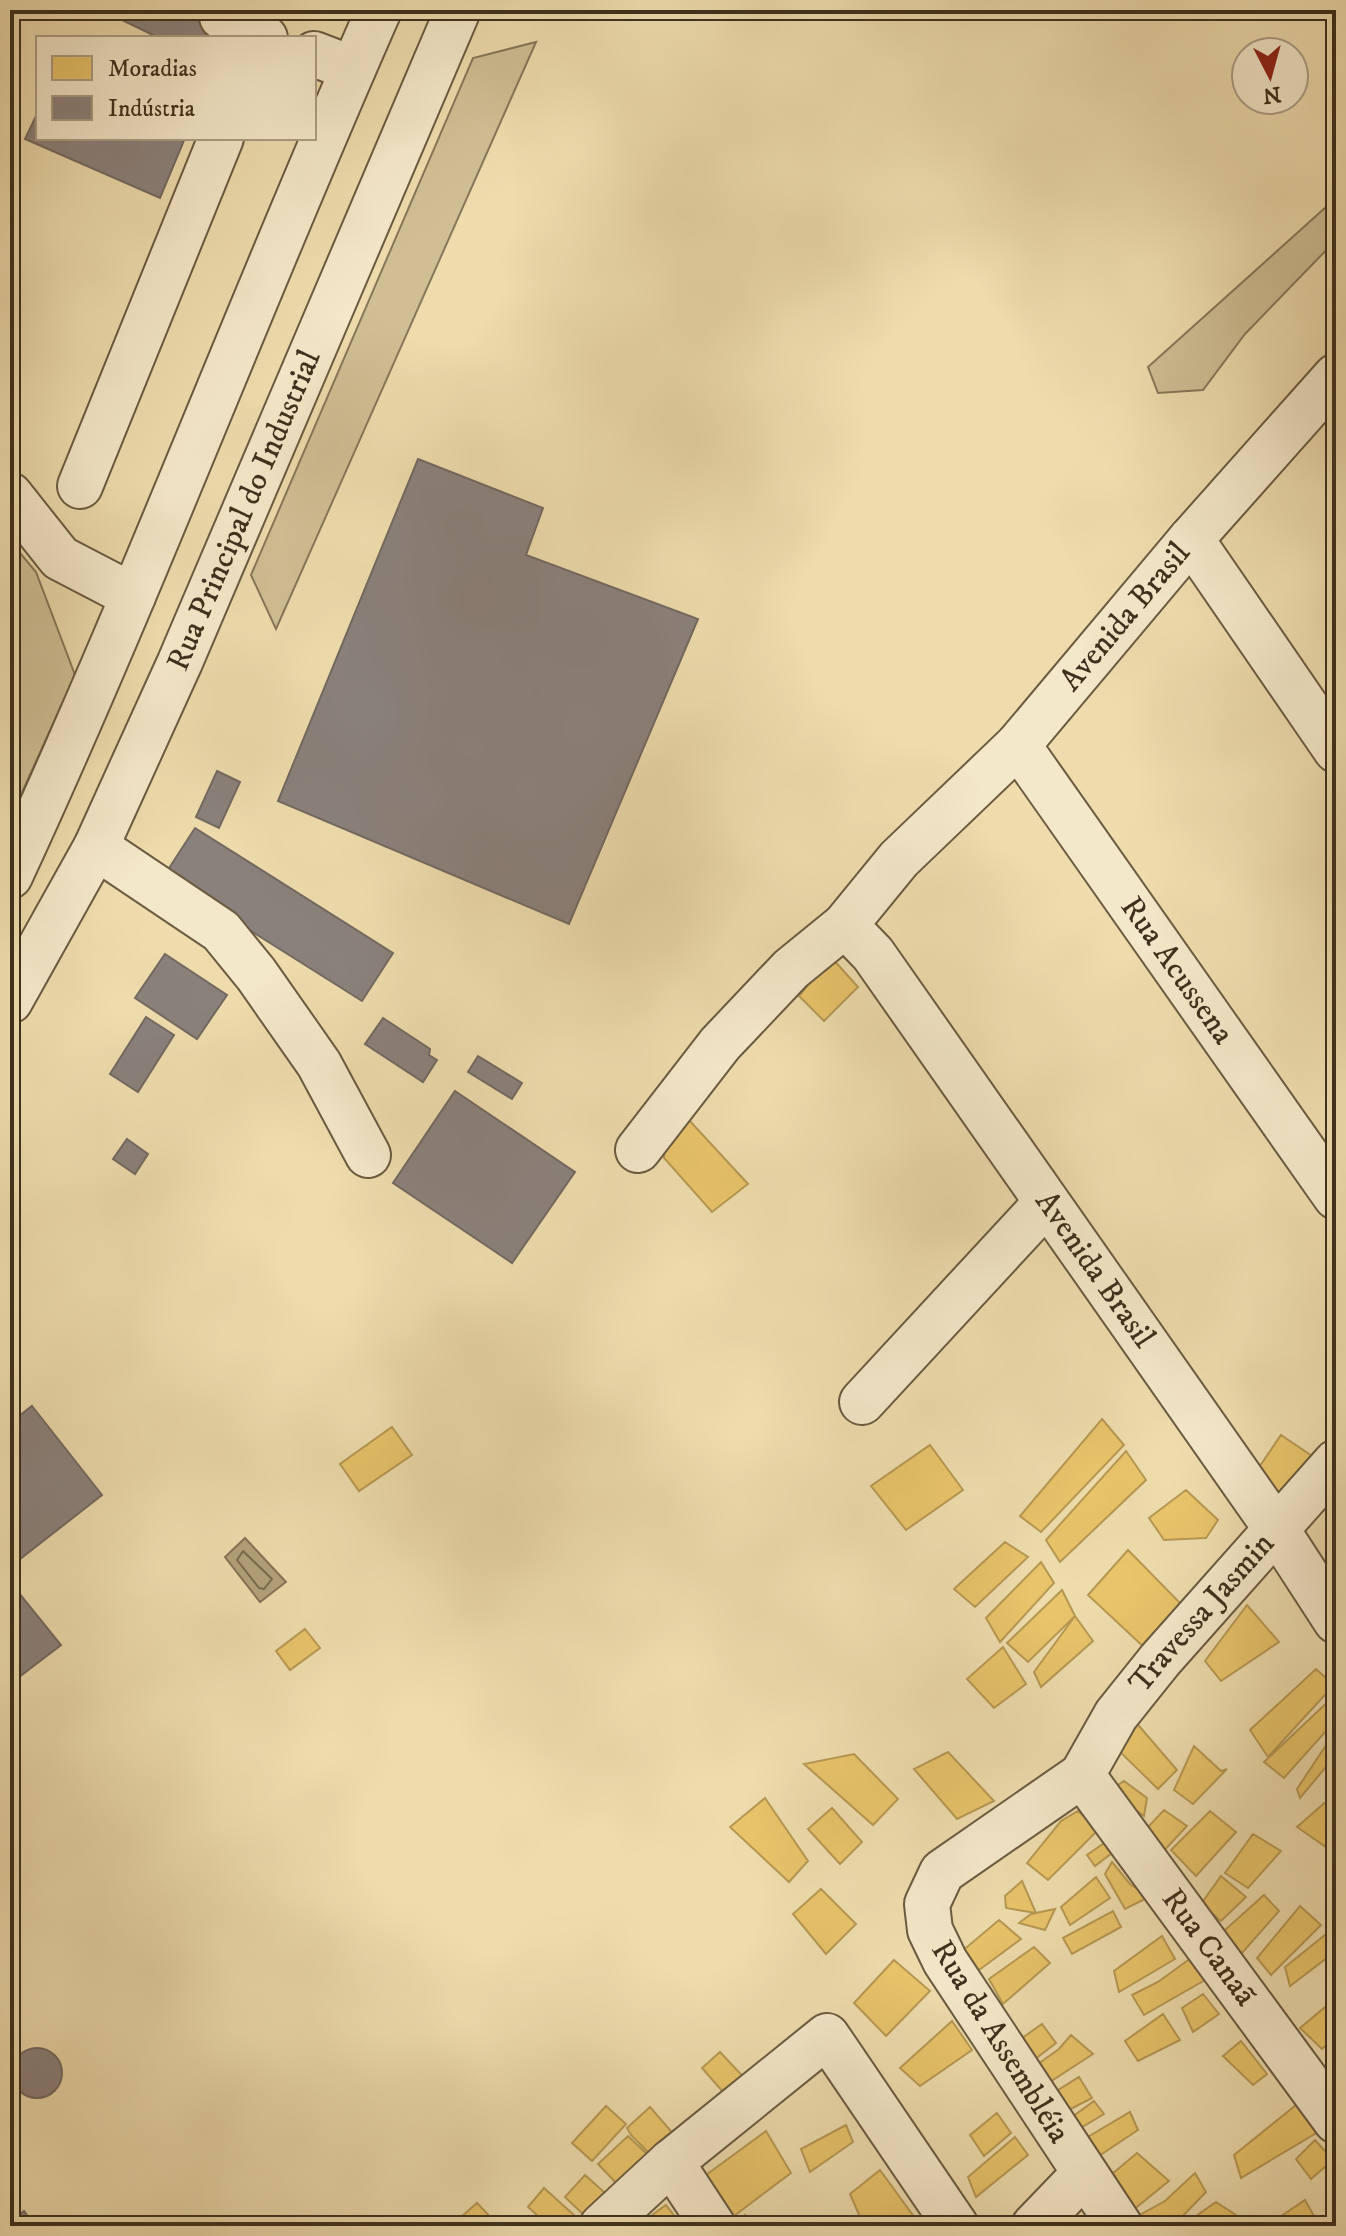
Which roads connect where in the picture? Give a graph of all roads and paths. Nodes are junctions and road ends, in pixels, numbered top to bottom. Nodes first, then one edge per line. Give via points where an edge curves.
1 (458, 10) edge
2 (369, 13) edge
3 (222, 17) dead end
4 (261, 36) edge
5 (334, 62) edge
6 (316, 111) edge
7 (220, 140) edge
8 (305, 140) edge
9 (1336, 376) edge
10 (80, 486) dead end
11 (10, 495) edge
12 (1191, 539) junction
13 (133, 596) junction
14 (1018, 745) junction
15 (1336, 750) edge
16 (96, 847) junction
17 (10, 876) edge
18 (845, 925) junction
19 (10, 1001) edge
20 (638, 1150) dead end
21 (368, 1155) dead end
22 (1336, 1197) edge
23 (1046, 1203) junction
24 (862, 1402) dead end
25 (1336, 1462) edge
26 (1277, 1530) junction
27 (1336, 1621) edge
28 (1082, 1775) junction
29 (1336, 2121) edge
30 (671, 2162) junction
31 (1084, 2174) junction
32 (602, 2226) edge
33 (713, 2226) edge
34 (956, 2226) edge
35 (1034, 2226) edge
36 (1120, 2226) edge

1 - 16 street, Rua Principal do Industrial
2 - 5 street
3 - 4 street
5 - 6 street
7 - 10 street
8 - 13 street
9 - 12 street, Avenida Brasil
11 - 13 street via 60,558
12 - 14 street, Avenida Brasil
12 - 15 street
13 - 17 street
14 - 18 street, Avenida Brasil via 899,859
14 - 22 street, Rua Acussena
16 - 19 street, Rua Principal do Industrial
16 - 21 street via 221,931 319,1064
18 - 20 street, Avenida Brasil via 791,969 720,1044
18 - 23 street, Avenida Brasil via 873,954
23 - 24 street
23 - 26 street, Avenida Brasil
25 - 26 street, Travessa Jasmin
26 - 27 street, Avenida Brasil
26 - 28 street, Travessa Jasmin via 1116,1715
28 - 29 street, Rua Canaã
28 - 31 street, Rua da Assembléia via 942,1872 927,1904 930,1930 945,1961
30 - 32 street
30 - 33 street
30 - 34 street via 827,2036
31 - 35 street
31 - 36 street, Rua da Assembléia

